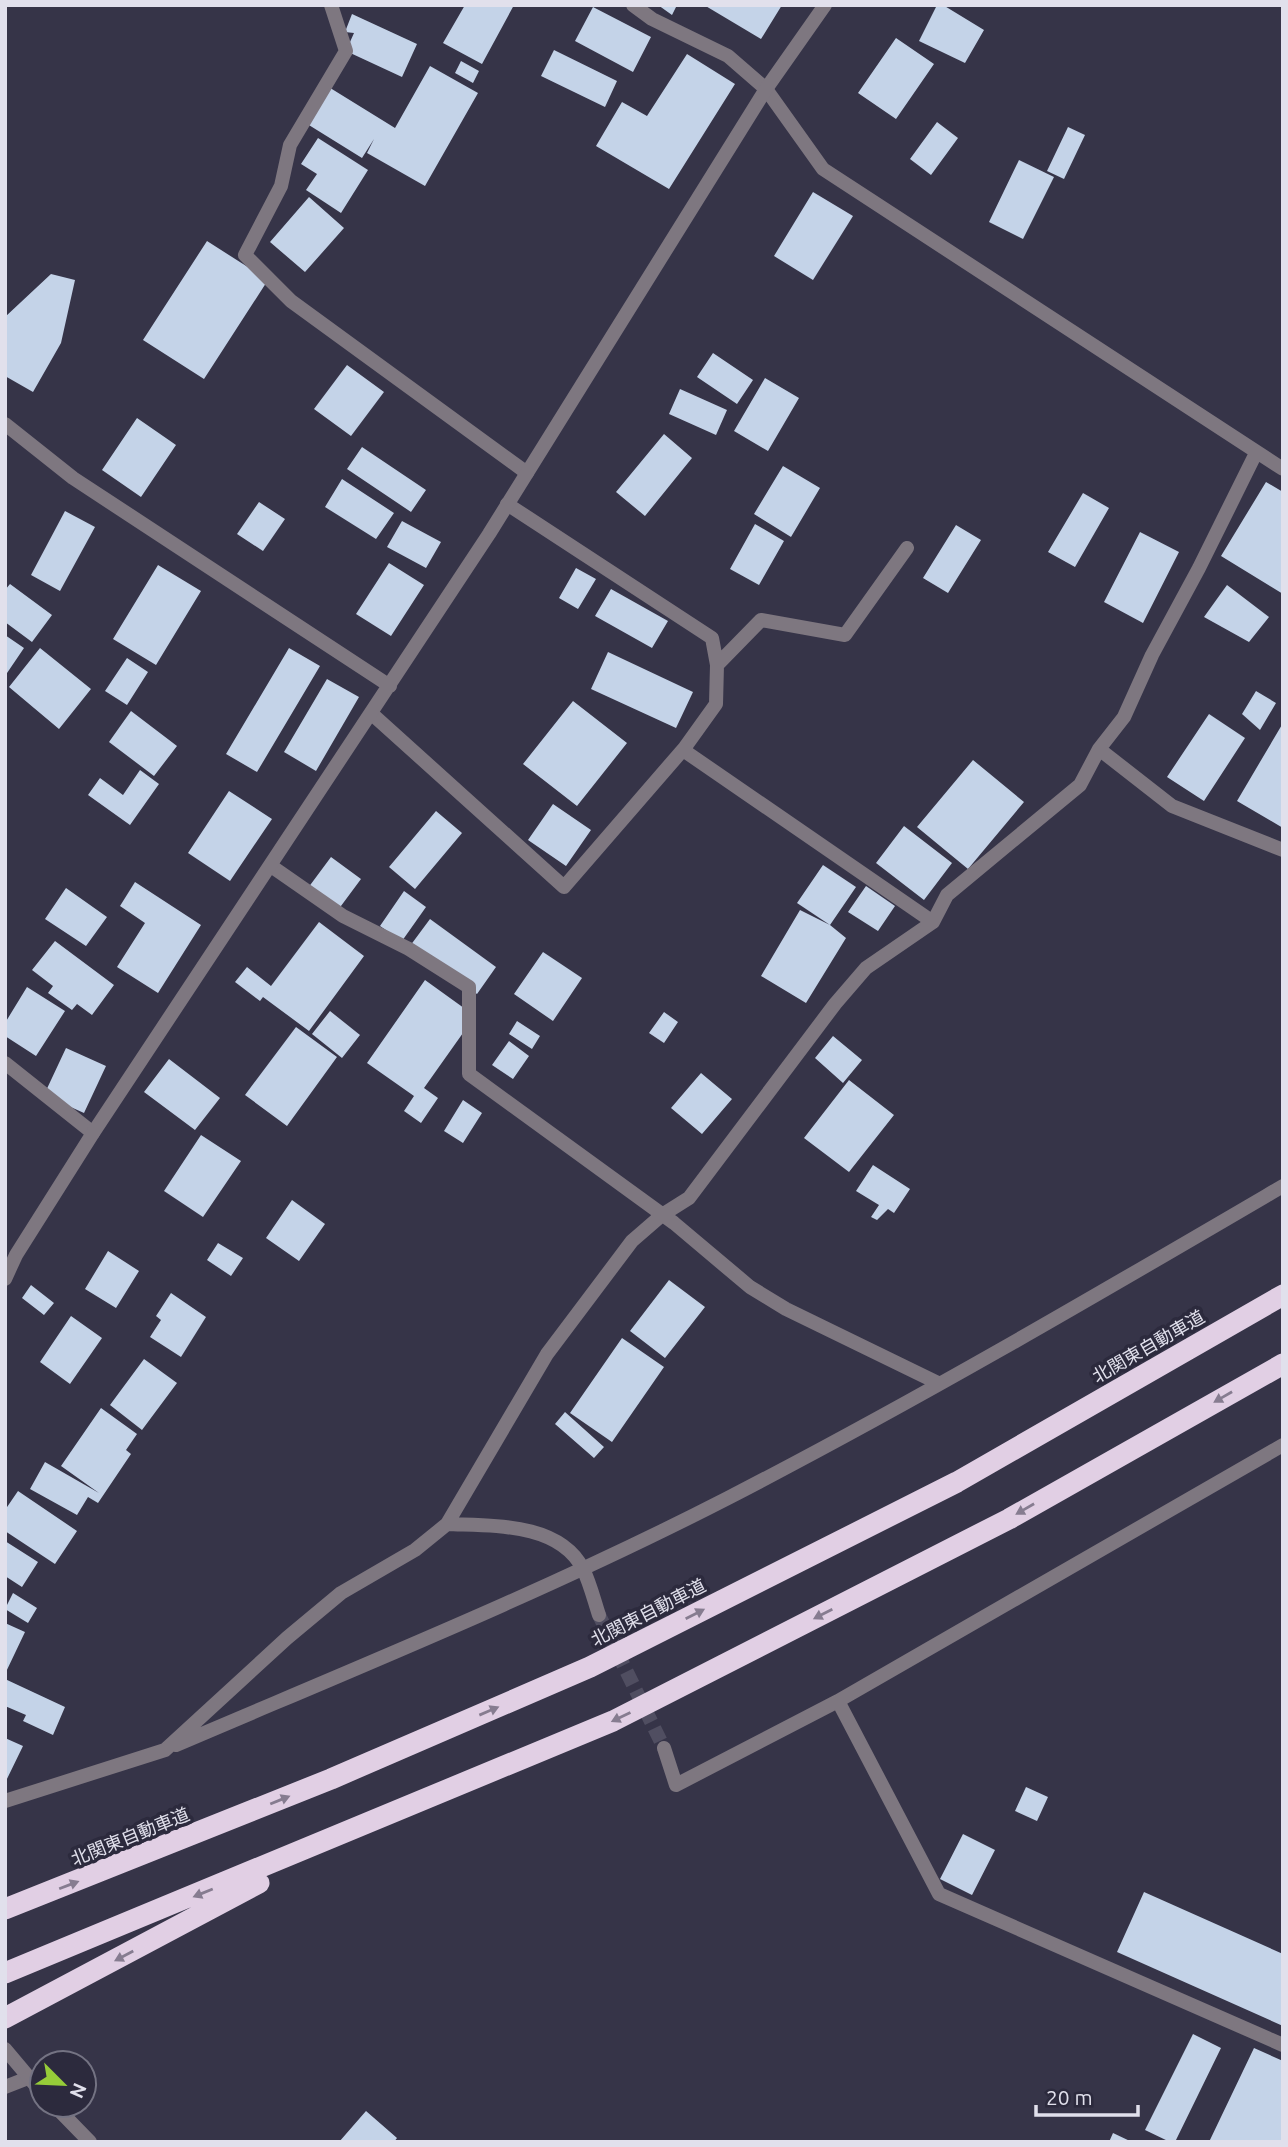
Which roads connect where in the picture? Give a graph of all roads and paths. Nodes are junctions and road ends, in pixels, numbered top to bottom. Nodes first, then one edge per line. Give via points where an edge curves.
1 (331, 5) edge
2 (633, 5) edge
3 (825, 5) edge
4 (766, 89) junction
5 (5, 424) edge
6 (1256, 453) junction
7 (1283, 469) edge
8 (527, 473) junction
9 (508, 504) junction
10 (907, 548) dead end
11 (717, 665) junction
12 (390, 685) junction
13 (372, 714) junction
14 (687, 745) junction
15 (1100, 749) junction
16 (1283, 849) edge
17 (271, 866) junction
18 (933, 922) junction
19 (5, 1063) edge
20 (93, 1133) junction
21 (1283, 1186) edge
22 (662, 1214) junction
23 (5, 1279) edge
24 (1283, 1295) edge
25 (1283, 1364) edge
26 (938, 1383) junction
27 (1283, 1444) edge
28 (447, 1524) junction
29 (583, 1567) junction
30 (598, 1615) tunnel mouth
31 (838, 1701) junction
32 (664, 1748) tunnel mouth
33 (165, 1750) junction
34 (5, 1801) edge
35 (356, 1830) junction
36 (5, 1909) edge
37 (9, 1971) edge
38 (5, 2018) edge
39 (1283, 2045) edge
40 (5, 2049) edge
41 (28, 2078) joint
42 (5, 2087) edge
43 (68, 2119) edge
44 (90, 2142) edge

1 - 8 street via 345,51 290,145 281,186 245,255 291,301
2 - 4 street via 652,19 728,55
3 - 4 street
4 - 6 street via 823,169
4 - 8 street
5 - 12 street via 74,478
6 - 7 street
6 - 15 street via 1124,717
8 - 9 street
9 - 11 street via 712,638
9 - 12 street
10 - 11 street via 845,635 761,620
11 - 14 street via 716,704
12 - 13 street
13 - 14 street via 564,887
13 - 17 street
14 - 18 street via 683,750
15 - 16 street via 1172,806
15 - 18 street via 1080,785 947,895
17 - 20 street
17 - 22 street via 343,916 409,949 469,987 469,1074
18 - 22 street via 866,968 689,1198
19 - 20 street
20 - 23 street
21 - 26 street
22 - 26 street via 750,1287
22 - 28 street via 632,1241 547,1354
36 -> 24 highway, 北関東自動車道 via 331,1780 590,1667 957,1482
25 -> 35 highway via 1009,1519 613,1721
26 - 29 street via 728,1498
27 - 31 street
28 - 29 street via 518,1528 560,1544
28 - 33 street via 415,1550 341,1593
29 - 30 street
29 - 33 street
31 - 32 street via 676,1785
31 - 39 street via 939,1894
33 - 34 street
35 -> 37 highway
35 -> 38 highway
40 - 41 street
41 - 42 street
43 - 44 street

